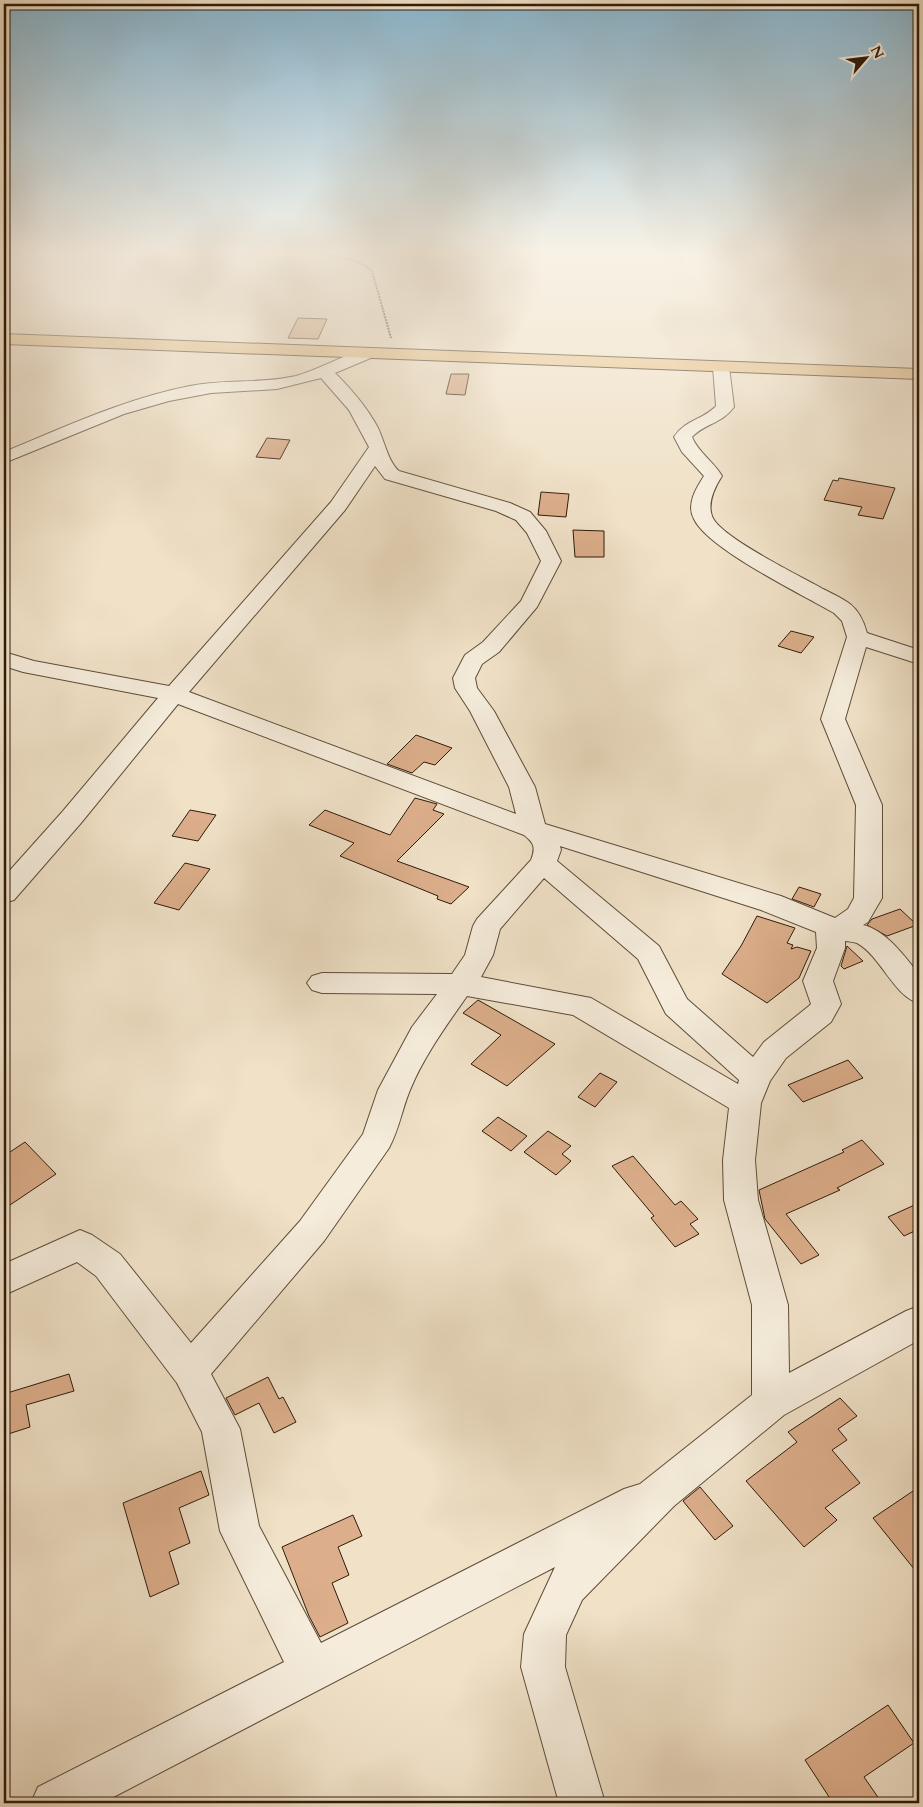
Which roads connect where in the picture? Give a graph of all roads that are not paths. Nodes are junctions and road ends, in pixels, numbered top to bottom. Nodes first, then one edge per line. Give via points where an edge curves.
1 (4, 339) edge
2 (367, 354) junction
3 (721, 367) junction
4 (325, 372) junction
5 (919, 374) edge
6 (378, 446) junction
7 (4, 458) edge
8 (858, 637) junction
9 (919, 657) edge
10 (4, 658) edge
11 (174, 694) junction
12 (533, 829) junction
13 (543, 862) junction
14 (4, 894) edge
15 (838, 930) junction
16 (322, 983) dead end
17 (461, 984) junction
18 (919, 993) edge
19 (751, 1090) junction
20 (4, 1280) edge
21 (919, 1322) edge
22 (190, 1371) junction
23 (771, 1403) junction
24 (660, 1492) junction
25 (312, 1670) junction
26 (54, 1803) edge
27 (582, 1803) edge

1 - 2 main road
2 - 3 main road
2 - 4 street
3 - 5 main road
3 - 8 street via 725,407 713,418 688,429 682,437 685,446 709,468 713,476 702,496 703,520 714,533 743,552 842,608 852,620
4 - 6 street via 350,396 369,424
4 - 7 street via 278,384 190,390 141,403
6 - 11 street via 338,506
6 - 12 street via 381,462 392,475 503,507 522,516 536,531 552,561 530,603 491,647 474,660 464,678 466,688 518,778
8 - 9 street
8 - 15 street via 833,719 869,805 868,898 858,915
10 - 11 street via 31,667
11 - 12 street
11 - 14 street
12 - 13 street via 545,840 548,850
12 - 15 street via 771,903
13 - 17 street via 487,926 479,955
13 - 19 street via 649,953 676,1006
15 - 18 street via 865,935
15 - 19 street via 830,932 831,948 818,981 826,1004 820,1014 774,1050
16 - 17 street
17 - 19 street via 581,1006
17 - 22 street via 423,1035 394,1090 378,1139 312,1231
19 - 23 street via 739,1160 741,1200 770,1305
20 - 22 street via 80,1245 108,1265
21 - 23 street
22 - 25 street via 221,1429 240,1532
23 - 24 street
24 - 25 street
24 - 27 street via 567,1585 545,1634 543,1667
25 - 26 street

